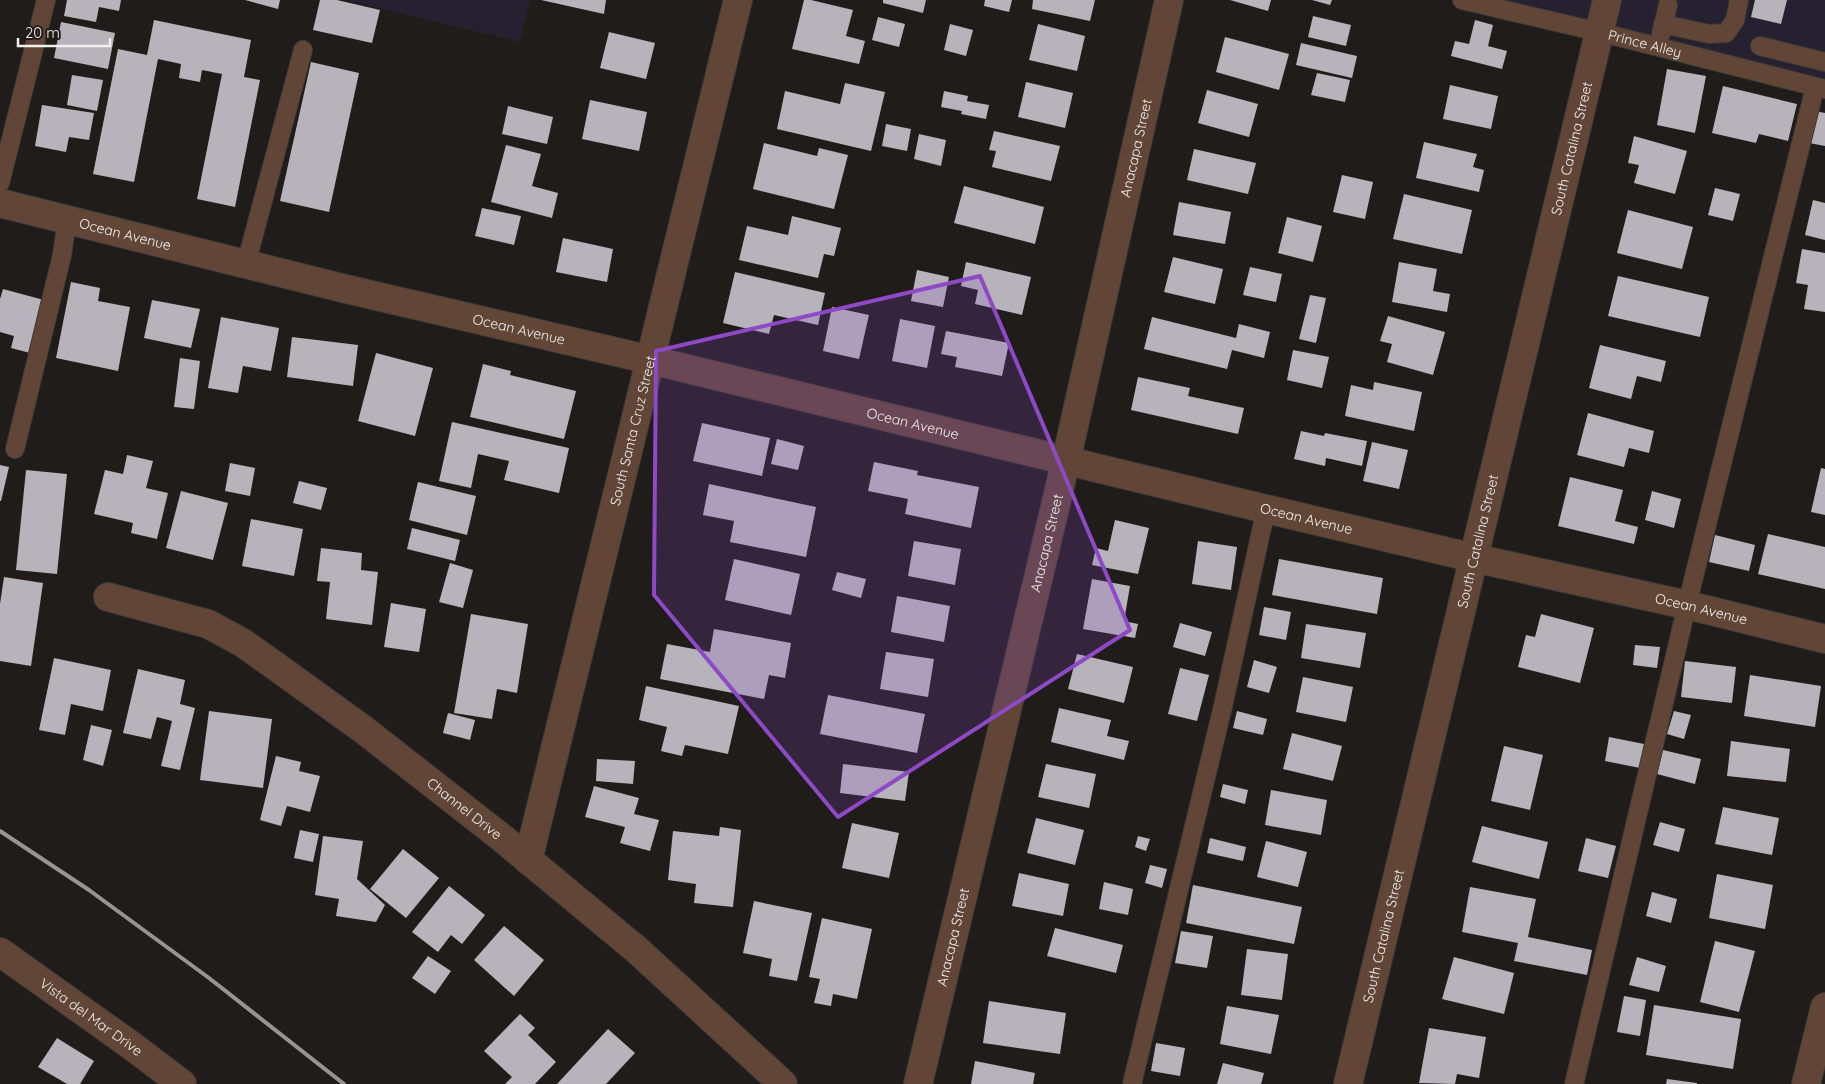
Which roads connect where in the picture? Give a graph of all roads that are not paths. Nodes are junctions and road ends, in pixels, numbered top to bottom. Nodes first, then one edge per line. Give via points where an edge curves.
1 (46, 0) edge
2 (738, 0) edge
3 (1169, 0) edge
4 (1462, 0) edge
5 (1607, 0) edge
6 (1739, 0) edge
7 (1668, 5) dead end
8 (1663, 24) junction
9 (1599, 32) junction
10 (1760, 46) dead end
11 (1658, 47) junction
12 (303, 50) dead end
13 (1825, 62) edge
14 (1820, 88) edge
15 (0, 183) edge
16 (0, 204) edge
17 (67, 220) junction
18 (246, 264) junction
19 (651, 360) junction
20 (15, 449) dead end
21 (1066, 461) junction
22 (1266, 509) junction
23 (1474, 558) junction
24 (108, 597) dead end
25 (1687, 604) junction
26 (1825, 639) edge
27 (528, 860) junction
28 (0, 952) edge
29 (1825, 1007) edge
30 (182, 1084) edge
31 (783, 1084) edge
32 (918, 1084) edge
33 (1132, 1084) edge
34 (1348, 1084) edge
35 (1574, 1084) edge
36 (1806, 1084) edge

1 - 15 lane
2 - 19 street, South Santa Cruz Street
3 - 21 street, Anacapa Street
4 - 9 lane, Prince Alley
5 - 9 street, South Catalina Street
6 - 8 lane via 1734,20 1726,33 1709,34
7 - 8 lane
8 - 11 lane
9 - 11 lane, Prince Alley
9 - 23 street, South Catalina Street
10 - 13 lane
11 - 14 lane, Prince Alley
12 - 18 lane
14 - 25 lane
16 - 17 street, Ocean Avenue
17 - 18 street, Ocean Avenue
17 - 20 lane via 62,255
18 - 19 street, Ocean Avenue
19 - 21 street, Ocean Avenue
19 - 27 street, South Santa Cruz Street
21 - 22 street, Ocean Avenue
21 - 32 street, Anacapa Street
22 - 23 street, Ocean Avenue
22 - 33 lane via 1223,706
23 - 25 street, Ocean Avenue
23 - 34 street, South Catalina Street
24 - 27 street, Channel Drive via 208,624 243,643 364,730
25 - 26 street, Ocean Avenue
25 - 35 lane
27 - 31 street, Channel Drive via 637,950
28 - 30 street, Vista del Mar Drive
29 - 36 street

